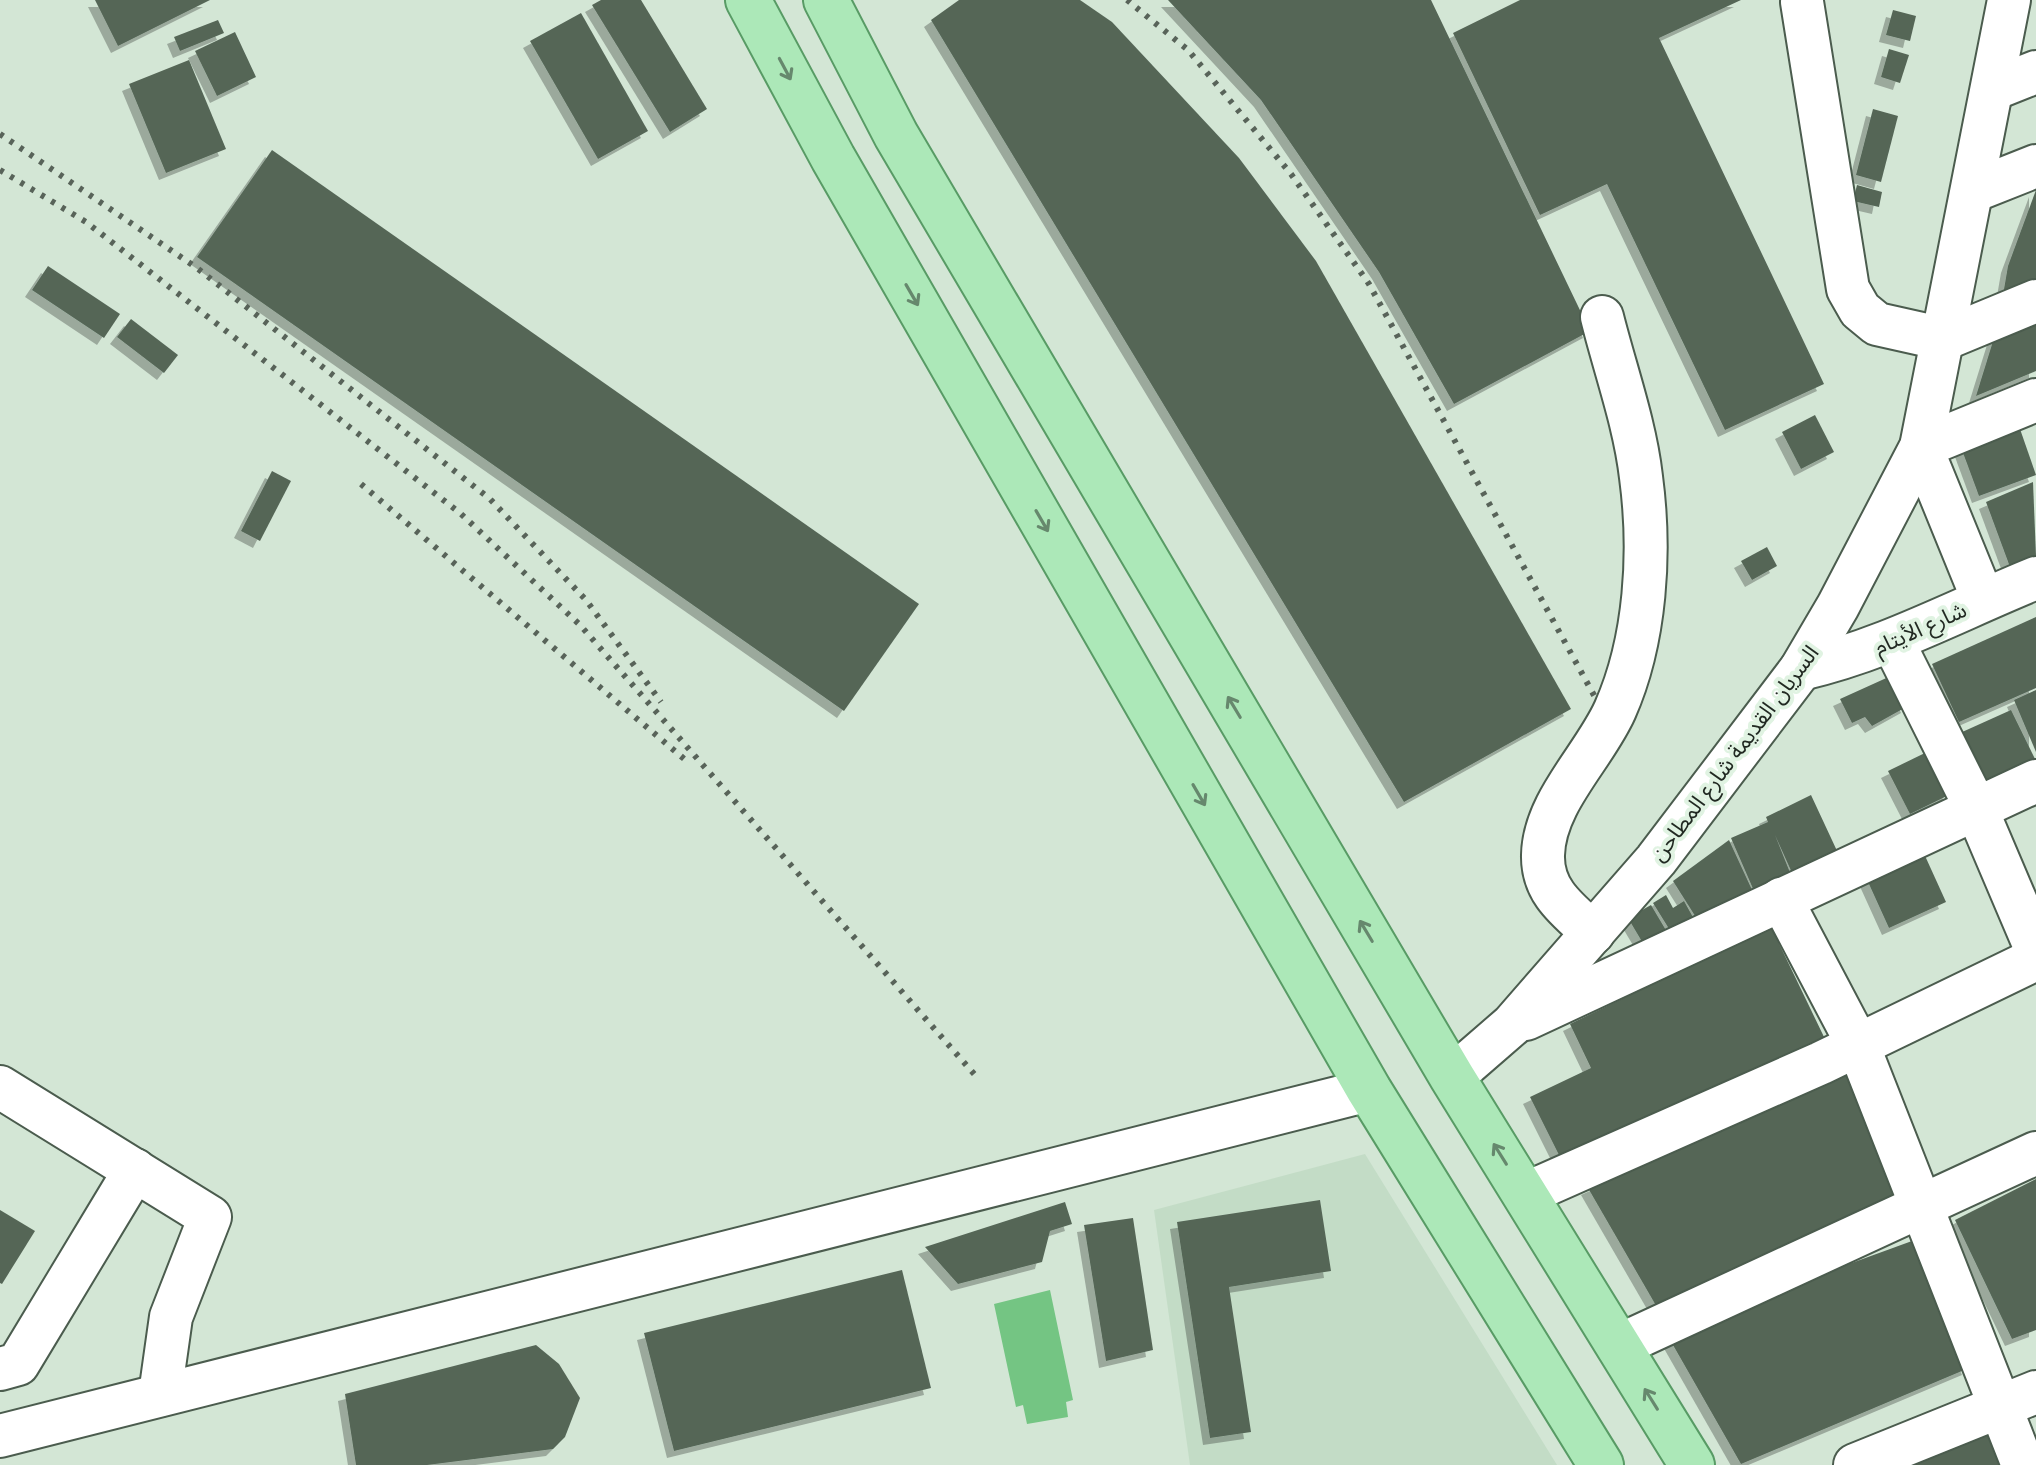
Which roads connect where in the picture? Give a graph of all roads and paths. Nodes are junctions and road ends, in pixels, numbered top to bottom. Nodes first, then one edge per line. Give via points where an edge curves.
1 (748, 0) edge
2 (826, 0) edge
3 (2009, 0) edge
4 (1802, 2) dead end
5 (2036, 72) edge
6 (1993, 89) junction
7 (2036, 166) edge
8 (1973, 191) junction
9 (2036, 301) edge
10 (1602, 317) dead end
11 (1944, 339) junction
12 (2036, 400) edge
13 (1921, 447) junction
14 (2036, 578) edge
15 (1983, 599) junction
16 (1893, 642) junction
17 (1801, 669) junction
18 (2036, 781) edge
19 (1976, 808) junction
20 (1781, 899) junction
21 (1593, 933) junction
22 (2036, 949) edge
23 (2036, 959) edge
24 (1512, 1025) junction
25 (1858, 1045) junction
26 (1452, 1077) junction
27 (0, 1087) edge
28 (1369, 1090) junction
29 (2036, 1153) edge
30 (135, 1170) junction
31 (1525, 1194) junction
32 (1919, 1207) junction
33 (1618, 1346) junction
34 (0, 1369) edge
35 (160, 1395) junction
36 (2018, 1399) edge
37 (0, 1436) edge
38 (1601, 1465) edge
39 (1692, 1465) edge
40 (1855, 1465) edge
41 (2023, 1465) edge

1 -> 28 main road via 833,158
26 -> 2 main road via 896,135
3 - 6 street, السريان القديمة شارع المطاحن
4 - 11 street via 1848,289 1860,310 1877,324
5 - 6 street
6 - 8 street, السريان القديمة شارع المطاحن
7 - 8 street
8 - 11 street, السريان القديمة شارع المطاحن
9 - 11 street
10 - 21 street via 1641,475 1646,566 1632,654 1615,710 1545,828 1542,856 1545,880 1556,899
11 - 13 street, السريان القديمة شارع المطاحن
12 - 13 street
13 - 15 street
13 - 17 street, السريان القديمة شارع المطاحن
14 - 15 street, شارع الأيتام
15 - 16 street, شارع الأيتام
16 - 17 street, شارع الأيتام
16 - 19 street
17 - 21 street, السريان القديمة شارع المطاحن via 1656,860
18 - 19 street
19 - 20 street
19 - 22 street
20 - 24 street
20 - 25 street
21 - 24 street, السريان القديمة شارع المطاحن
23 - 25 street
24 - 26 street, السريان القديمة شارع المطاحن
25 - 31 street
25 - 32 street
31 -> 26 main road
27 - 30 street
28 - 35 street
28 - 38 main road
29 - 32 street
30 - 34 street via 18,1364
30 - 35 street via 210,1217 171,1317
31 - 33 main road
32 - 33 street
32 - 36 street
39 -> 33 main road
35 - 37 street
36 - 40 street
36 - 41 street

